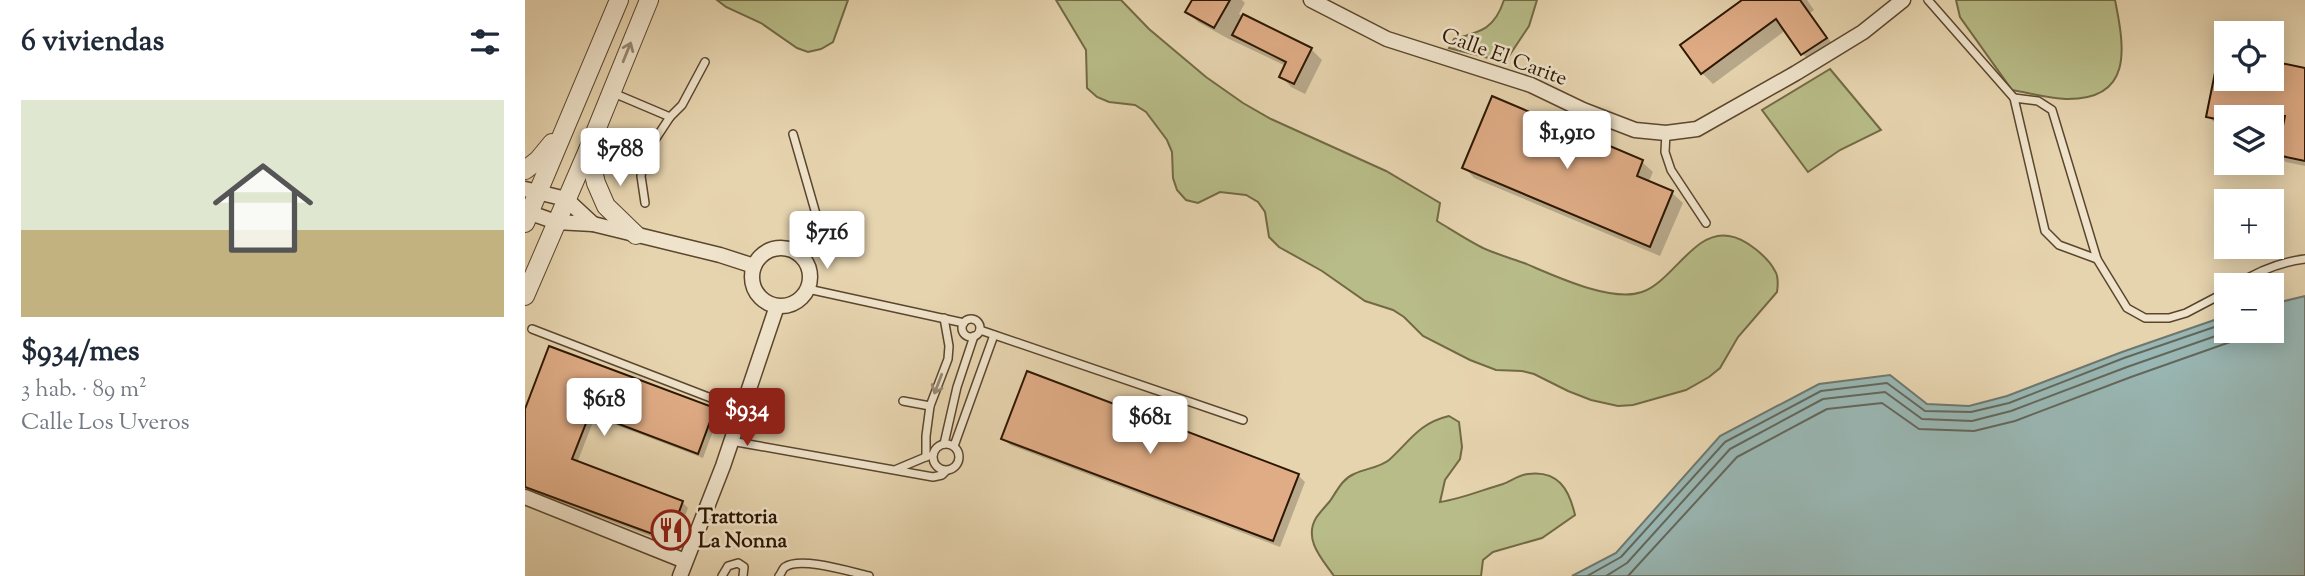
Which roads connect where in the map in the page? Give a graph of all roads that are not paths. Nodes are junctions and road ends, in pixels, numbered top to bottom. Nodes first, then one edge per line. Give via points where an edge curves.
1 (619, 0) edge
2 (649, 0) edge
3 (1311, 0) edge
4 (1903, 0) edge
5 (1928, 0) edge
6 (705, 62) dead end
7 (611, 92) junction
8 (2014, 98) junction
9 (670, 117) junction
10 (565, 127) junction
11 (1666, 133) junction
12 (793, 134) dead end
13 (588, 150) junction
14 (525, 170) edge
15 (531, 190) edge
16 (566, 199) junction
17 (645, 203) dead end
18 (526, 216) edge
19 (556, 222) junction
20 (1706, 223) dead end
21 (593, 224) junction
22 (636, 234) junction
23 (2097, 259) junction
24 (2305, 259) edge
25 (805, 260) junction
26 (754, 266) junction
27 (2256, 273) edge
28 (808, 289) junction
29 (525, 296) edge
30 (2214, 298) edge
31 (777, 306) junction
32 (944, 318) junction
33 (964, 323) junction
34 (532, 329) dead end
35 (977, 333) junction
36 (994, 335) junction
37 (903, 401) dead end
38 (930, 406) junction
39 (741, 410) junction
40 (1243, 420) dead end
41 (731, 441) junction
42 (944, 444) junction
43 (954, 446) junction
44 (935, 450) junction
45 (926, 457) junction
46 (897, 470) junction
47 (946, 471) junction
48 (525, 497) edge
49 (685, 561) junction
50 (821, 566) junction
51 (680, 576) edge
52 (722, 576) edge
53 (743, 576) edge
54 (779, 576) edge
55 (819, 576) edge
56 (867, 576) edge

1 - 10 street
7 -> 2 street
3 - 11 street, Calle El Carite via 1387,40 1531,85 1635,130
4 - 11 street, Calle El Carite via 1863,32 1697,129
5 - 8 lane
6 - 9 lane via 682,105
7 - 9 lane
7 - 13 street
8 - 23 lane via 2038,101 2052,110
8 - 23 lane via 2045,231 2059,245
9 - 17 lane via 645,155 641,176
10 - 14 street
10 - 15 street
11 - 20 lane via 1665,152 1671,170
12 - 25 lane via 816,215
13 - 16 street
13 - 22 street via 606,206
15 - 16 street
15 - 18 street
16 - 19 street
16 - 21 street
18 - 19 street
19 - 21 street
19 - 29 street
21 - 22 street
22 - 26 street
23 - 30 lane via 2127,308 2145,318 2169,318
24 - 27 lane
25 - 26 street via 778,248 763,254
25 - 28 street via 810,274
26 - 31 street via 754,288 763,300
28 - 31 street via 799,301
28 - 32 lane
31 - 39 street
32 - 33 lane
32 -> 38 lane via 948,359
33 - 35 lane via 964,333
33 - 35 lane via 975,320
34 - 39 lane
35 - 36 lane
35 - 42 lane via 957,387
36 - 40 lane
36 - 43 lane
37 - 38 lane
38 - 45 lane
39 - 41 street
41 - 46 lane
41 - 49 street
42 - 43 lane
42 - 44 lane
43 - 47 lane via 958,463
44 - 45 lane
44 - 47 lane via 933,461
45 - 46 lane
46 - 47 lane via 933,477
48 - 49 street
49 - 51 street
50 - 54 lane via 794,564 784,567
50 - 55 lane
50 - 56 lane
52 - 53 lane via 728,566 738,563 744,567

